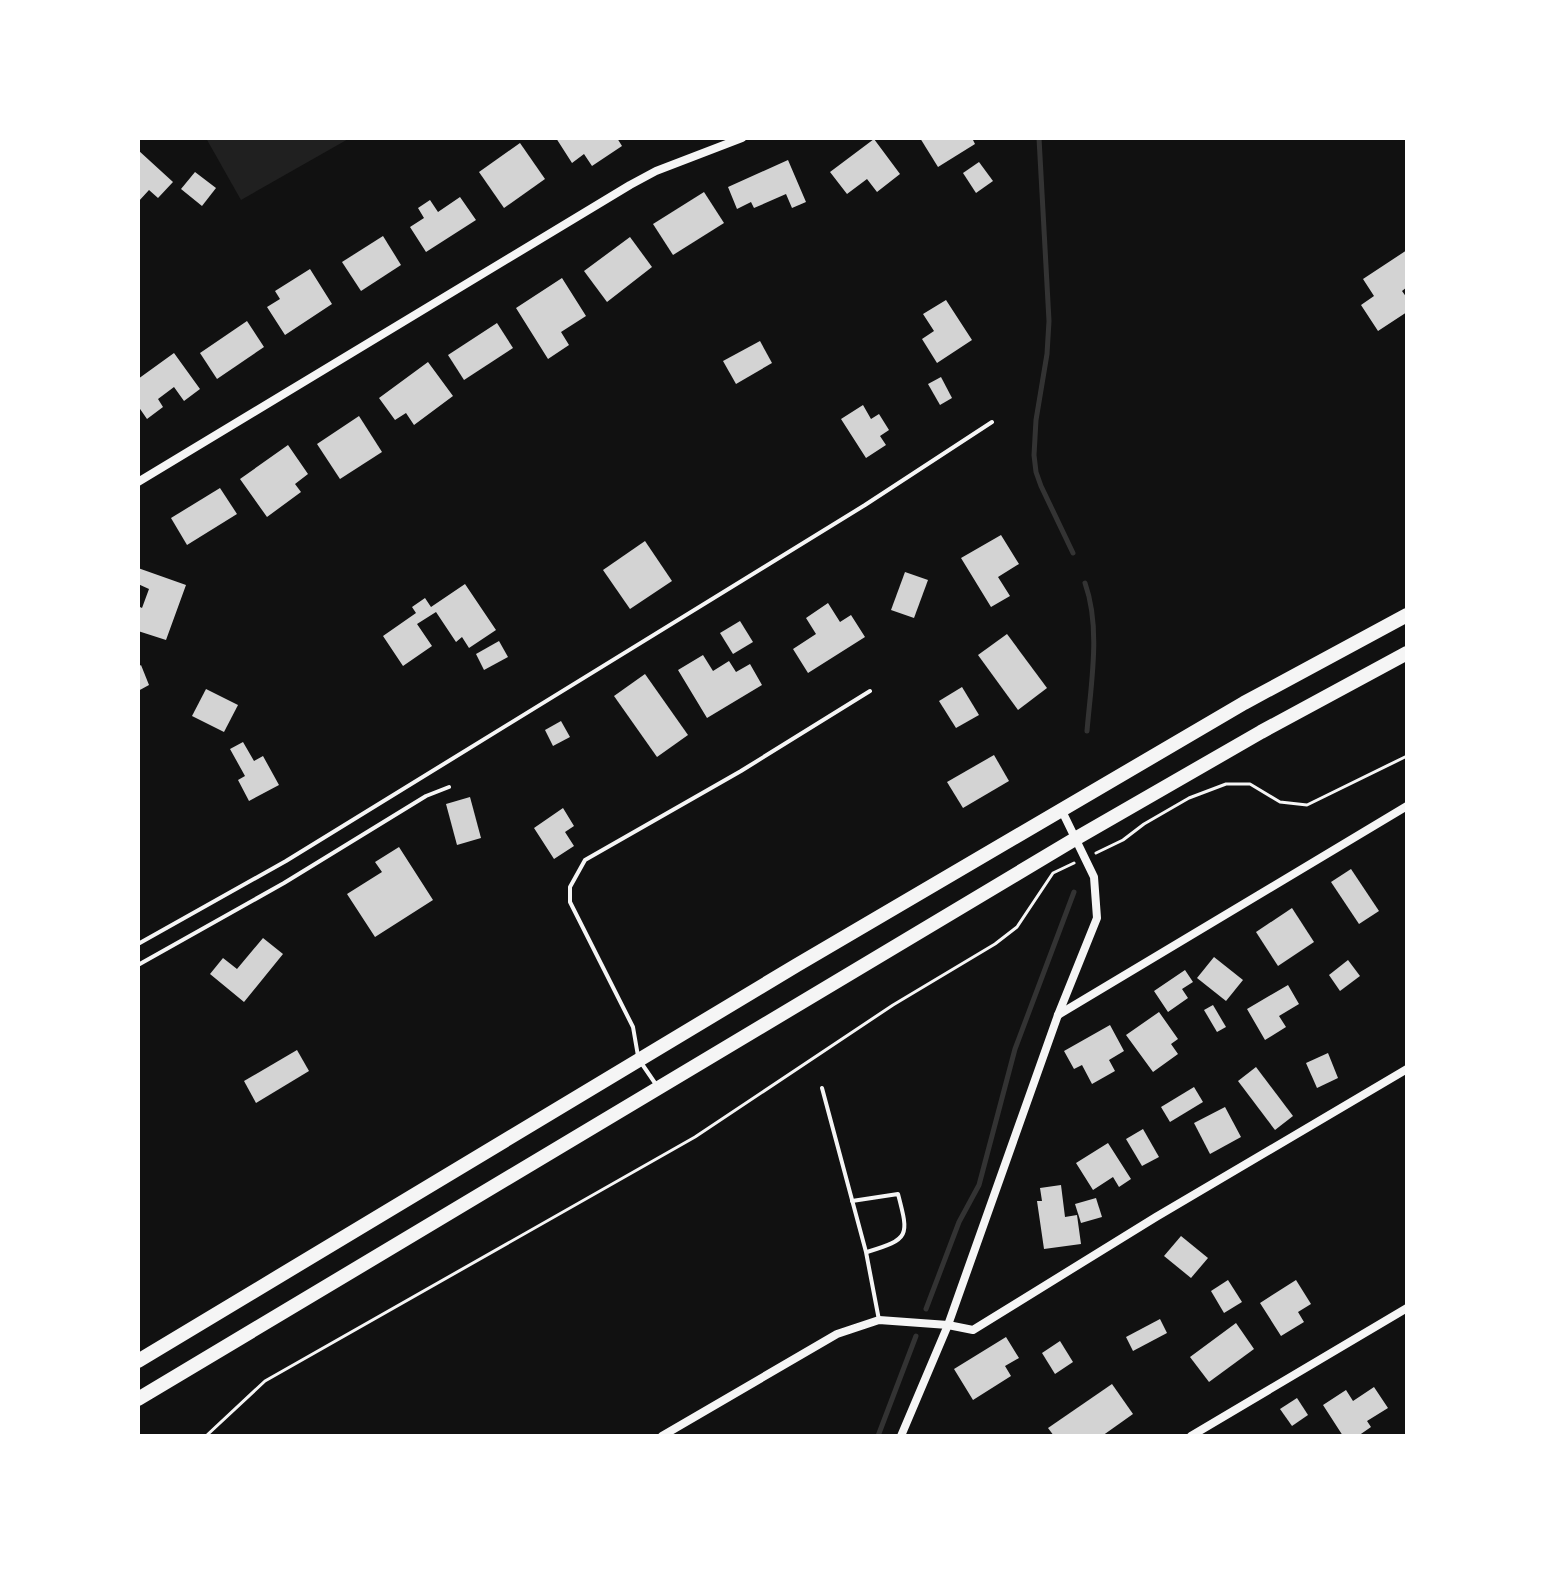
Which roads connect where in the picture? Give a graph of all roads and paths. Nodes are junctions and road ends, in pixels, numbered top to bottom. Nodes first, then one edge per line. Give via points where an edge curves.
1 (742, 138) edge
2 (992, 422) dead end
3 (138, 482) edge
4 (1407, 615) edge
5 (1407, 653) edge
6 (870, 691) dead end
7 (1407, 756) edge
8 (449, 787) dead end
9 (1407, 806) edge
10 (1062, 811) junction
11 (1075, 839) junction
12 (1085, 858) junction
13 (138, 944) edge
14 (138, 965) edge
15 (1058, 1015) junction
16 (639, 1060) junction
17 (1407, 1069) edge
18 (659, 1088) junction
19 (822, 1088) dead end
20 (852, 1201) junction
21 (866, 1252) junction
22 (1407, 1308) edge
23 (879, 1320) junction
24 (948, 1325) junction
25 (138, 1361) edge
26 (138, 1399) edge
27 (206, 1436) edge
28 (662, 1436) edge
29 (901, 1436) edge
30 (1191, 1436) edge

1 - 3 street via 630,185
2 - 13 lane via 286,861
4 - 10 main road via 1244,703
5 - 11 main road
6 - 16 lane via 585,860 570,887 570,902 633,1027
7 - 12 path via 1307,805 1280,802 1250,784 1226,784 1189,798
8 - 14 lane
9 - 15 street
10 - 11 street
10 - 16 main road
11 - 12 street
11 - 18 main road
12 - 15 street via 1094,877 1097,918
12 - 27 path via 1053,873 1017,927 995,944 695,1137 265,1381
15 - 24 street
16 - 18 lane
16 - 25 main road
17 - 24 street via 973,1330
18 - 26 main road
19 - 20 lane
20 - 21 lane
20 - 21 lane via 898,1194 907,1227 902,1237
21 - 23 lane
22 - 30 street
23 - 24 street
23 - 28 street via 837,1334
24 - 29 street

